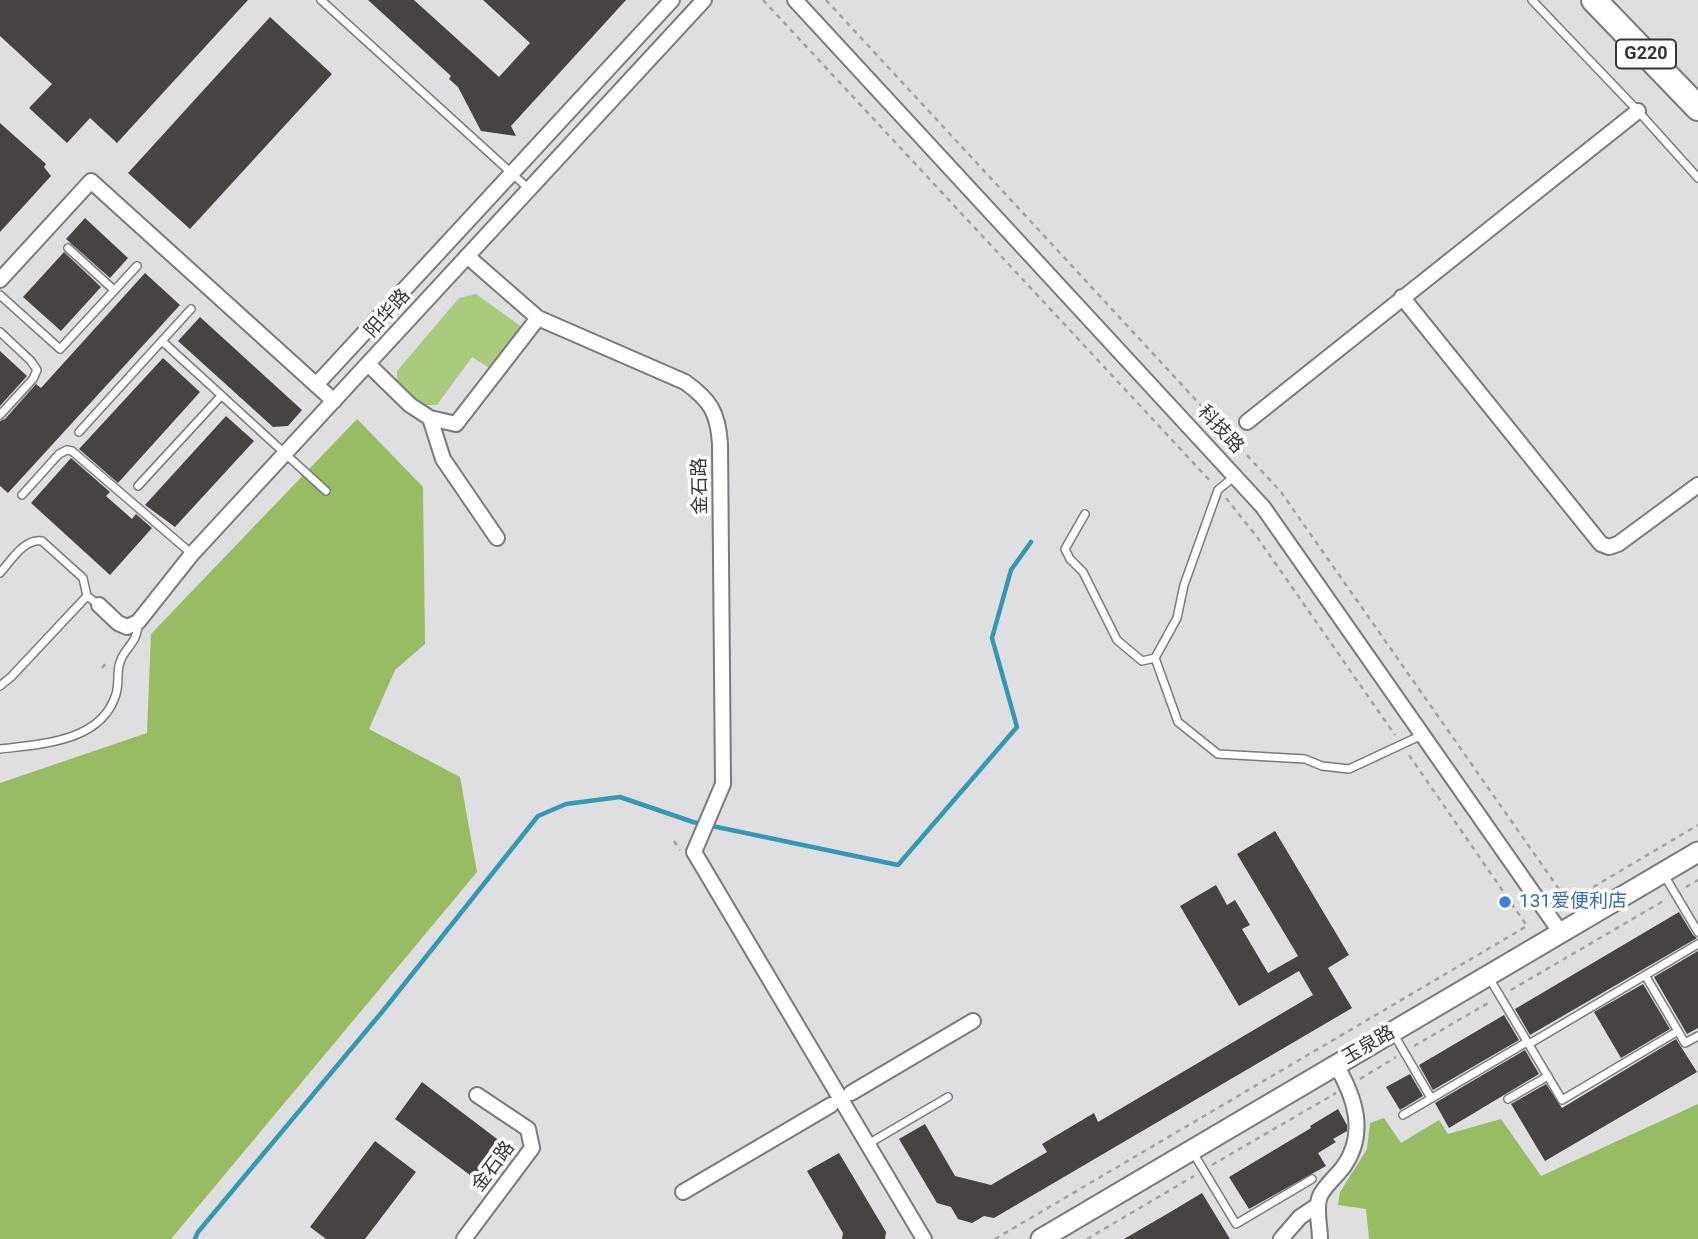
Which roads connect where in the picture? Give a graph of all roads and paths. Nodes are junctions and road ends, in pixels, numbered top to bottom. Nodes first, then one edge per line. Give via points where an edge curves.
1 (321, 0) edge
2 (672, 0) edge
3 (704, 0) edge
4 (763, 0) edge
5 (795, 0) edge
6 (1532, 0) edge
7 (1594, 0) edge
8 (1612, 0) edge
9 (1698, 90) edge
10 (1698, 108) edge
11 (1638, 111) junction
12 (512, 173) junction
13 (1698, 178) edge
14 (529, 189) junction
15 (68, 248) dead end
16 (467, 256) junction
17 (137, 265) dead end
18 (0, 280) edge
19 (114, 290) junction
20 (0, 295) edge
21 (1402, 297) junction
22 (191, 309) dead end
23 (538, 318) junction
24 (0, 332) edge
25 (162, 341) junction
26 (369, 364) junction
27 (316, 385) junction
28 (221, 396) junction
29 (334, 401) junction
30 (0, 415) edge
31 (430, 418) junction
32 (1247, 422) dead end
33 (79, 432) dead end
34 (285, 453) junction
35 (1236, 475) junction
36 (1698, 485) edge
37 (138, 486) dead end
38 (1218, 490) junction
39 (326, 491) dead end
40 (22, 495) dead end
41 (1085, 514) dead end
42 (497, 538) dead end
43 (192, 554) junction
44 (0, 573) edge
45 (93, 600) junction
46 (138, 622) junction
47 (1155, 658) junction
48 (0, 686) edge
49 (1423, 735) junction
50 (0, 749) edge
51 (1698, 825) edge
52 (1698, 852) edge
53 (1663, 873) junction
54 (1698, 880) edge
55 (1675, 894) junction
56 (1568, 902) dead end
57 (1698, 932) edge
58 (1561, 933) junction
59 (1698, 944) edge
60 (1645, 975) junction
61 (1488, 976) junction
62 (1511, 990) dead end
63 (1499, 996) dead end
64 (973, 1021) dead end
65 (1678, 1031) junction
66 (1392, 1032) junction
67 (1698, 1036) edge
68 (1528, 1043) junction
69 (1404, 1052) junction
70 (1336, 1065) junction
71 (1548, 1076) junction
72 (1348, 1085) junction
73 (851, 1093) dead end
74 (477, 1095) dead end
75 (947, 1097) dead end
76 (1432, 1098) junction
77 (1508, 1099) dead end
78 (831, 1105) dead end
79 (1403, 1115) dead end
80 (868, 1144) junction
81 (1192, 1150) junction
82 (1204, 1170) junction
83 (1312, 1179) dead end
84 (682, 1192) dead end
85 (1318, 1205) junction
86 (1054, 1236) edge
87 (464, 1239) edge
88 (924, 1239) edge
89 (995, 1239) edge
90 (1087, 1239) edge
91 (1281, 1239) edge
92 (1320, 1239) edge

1 - 12 lane
2 - 12 street, 阳华路
3 - 14 street, 阳华路
4 - 38 path
5 - 35 street, 科技路
6 - 11 lane
7 - 10 highway, G220
8 - 9 highway, G220
11 - 13 lane
11 - 21 street
12 - 14 lane
12 - 27 street, 阳华路
14 - 16 street, 阳华路
15 - 19 lane
16 - 23 street, 金石路
16 - 26 street, 阳华路
17 - 19 lane
18 - 27 street via 91,181
19 - 20 lane via 60,349
21 - 32 street
21 - 36 street via 1601,544 1618,544
22 - 25 lane
23 - 31 street via 456,424
23 - 80 street, 金石路 via 685,382 713,408 719,425 723,784 694,852
24 - 30 lane via 37,370
25 - 28 lane
25 - 33 lane
26 - 29 street, 阳华路
26 - 31 street via 410,405
27 - 29 street
28 - 34 lane
28 - 37 lane
29 - 34 street, 阳华路
31 - 42 street via 443,459
34 - 39 lane
34 - 43 street, 阳华路
35 - 38 lane
35 - 49 street, 科技路 via 1287,539
38 - 47 lane via 1177,618
38 - 89 path via 1268,552 1527,926
40 - 43 lane via 59,454 72,451
41 - 47 lane via 1065,549 1069,559 1083,572 1117,640 1142,661
43 - 46 street, 阳华路
44 - 45 lane via 25,545 42,541 83,578
45 - 46 street via 118,623 127,627
45 - 48 lane
46 - 50 lane via 138,636 119,664 116,693 88,730 55,742
47 - 49 lane via 1178,722 1218,754 1305,759 1349,769
49 - 58 street, 科技路
51 - 56 path
52 - 53 street, 玉泉路
53 - 55 lane
53 - 58 street, 玉泉路
54 - 55 path
55 - 57 lane
55 - 62 path
58 - 61 street, 玉泉路
59 - 60 lane
60 - 65 lane
60 - 68 lane
61 - 66 street, 玉泉路
61 - 68 lane
63 - 69 path
64 - 73 street
65 - 67 lane via 1685,1043
65 - 71 lane via 1562,1100
66 - 69 lane
66 - 70 street, 玉泉路
68 - 71 lane
68 - 76 lane
69 - 72 path
69 - 76 lane
70 - 72 street
70 - 81 street, 玉泉路
71 - 77 lane
72 - 82 path
72 - 85 street via 1355,1108 1356,1140
74 - 87 street, 金石路 via 528,1129 532,1148
75 - 80 lane
76 - 79 lane
78 - 84 street
80 - 88 street
81 - 82 lane
81 - 86 street, 玉泉路
82 - 83 lane via 1236,1224
82 - 90 path
85 - 91 street
85 - 92 street

